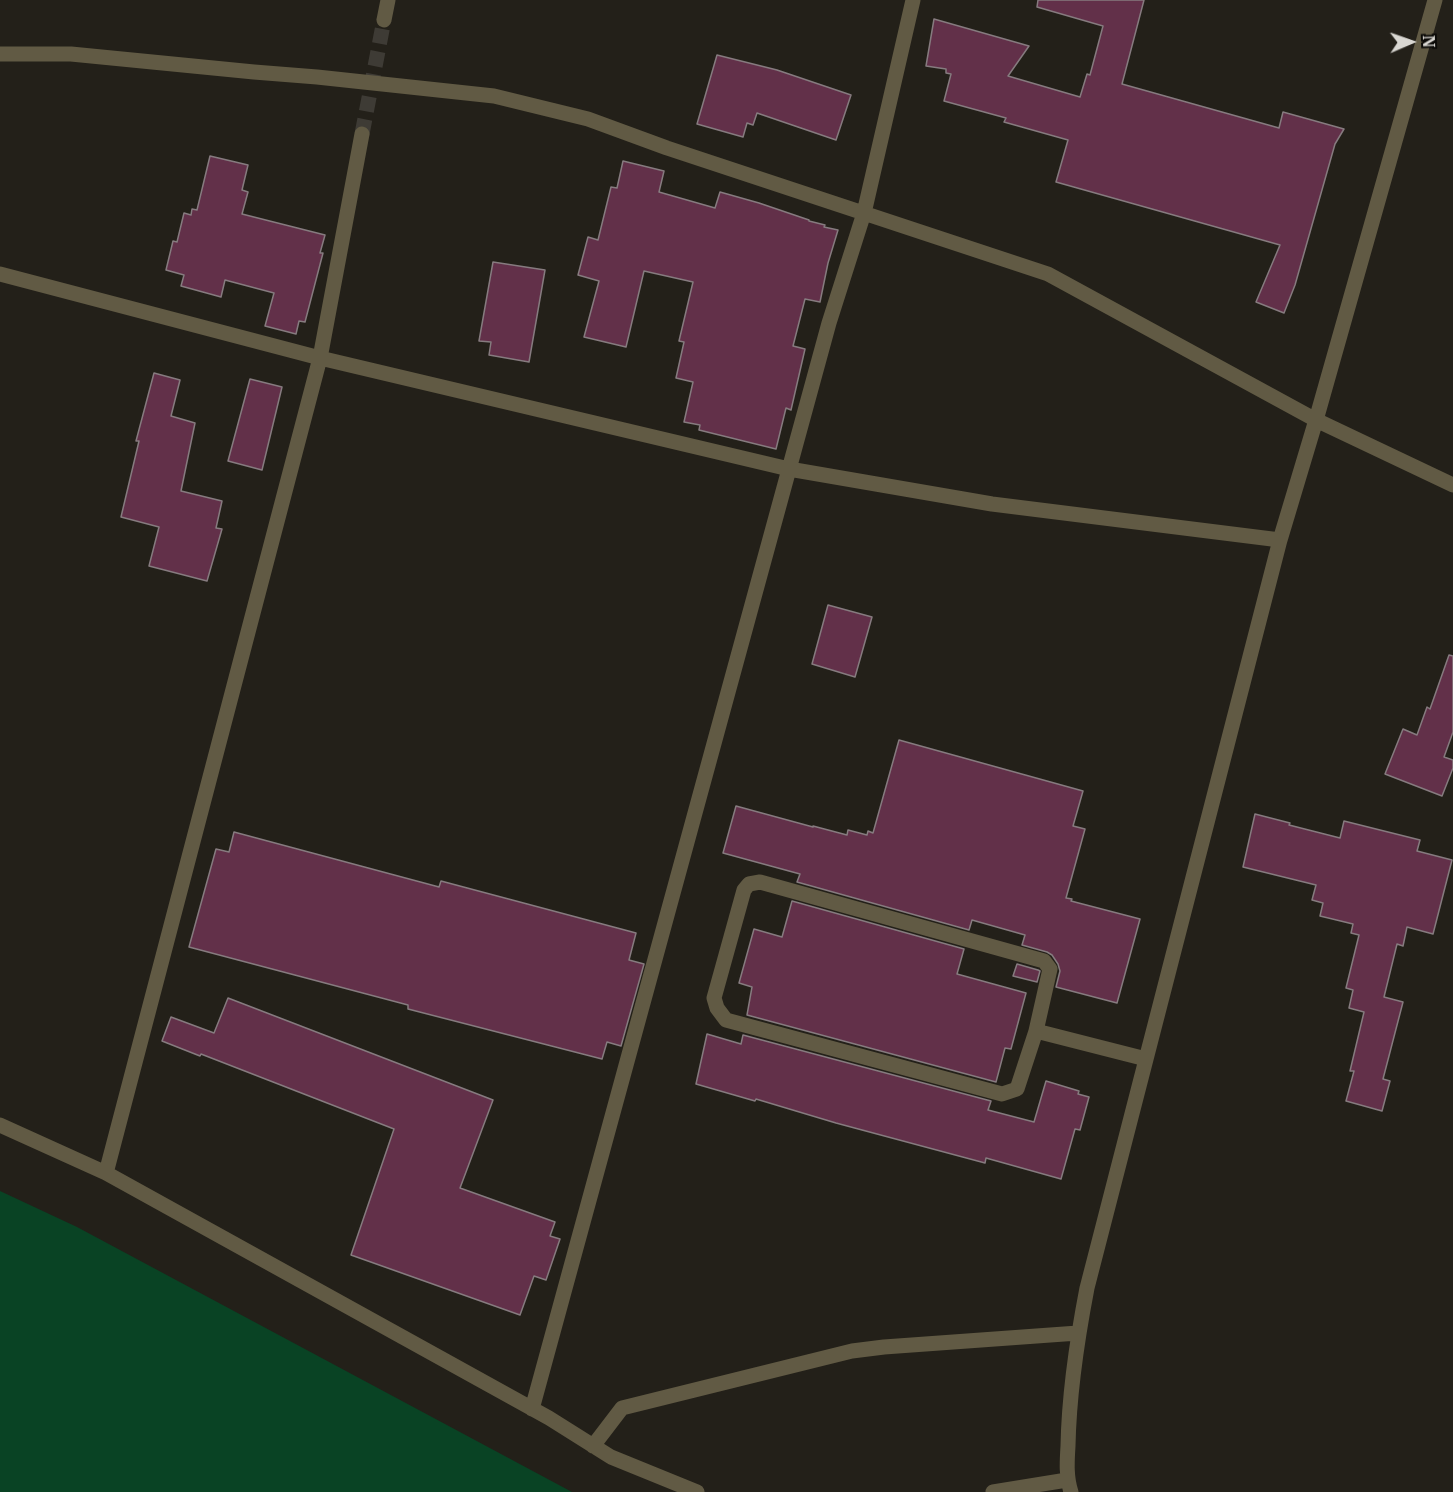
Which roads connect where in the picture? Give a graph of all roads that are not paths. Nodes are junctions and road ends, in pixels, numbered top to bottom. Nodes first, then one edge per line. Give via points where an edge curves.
1 (388, 0) edge
2 (913, 0) edge
3 (1435, 0) edge
4 (384, 20) tunnel mouth
5 (0, 54) edge
6 (362, 134) tunnel mouth
7 (864, 213) junction
8 (0, 274) edge
9 (320, 358) junction
10 (1316, 420) junction
11 (789, 469) junction
12 (1453, 485) edge
13 (1280, 540) junction
14 (1036, 1031) junction
15 (1146, 1059) junction
16 (0, 1125) edge
17 (106, 1173) junction
18 (1078, 1333) junction
19 (532, 1409) junction
20 (593, 1446) junction
21 (1069, 1486) edge
22 (697, 1492) edge
23 (993, 1492) edge

1 - 4 street
2 - 7 street
3 - 10 street
5 - 7 street via 71,54 494,96 588,119
6 - 9 street
7 - 10 street via 1048,274
7 - 11 street
8 - 9 street
9 - 11 street
9 - 17 street
10 - 12 street
10 - 13 street
11 - 13 street via 992,504
11 - 19 street
13 - 15 street
14 - 14 street via 1050,969 1044,961 760,882 749,884 744,890 714,998 726,1020 1002,1094 1017,1089
14 - 15 street
15 - 18 street
16 - 17 street
17 - 19 street
18 - 20 street via 852,1351 622,1408
18 - 21 street via 1068,1420
19 - 20 street
20 - 22 street
21 - 23 street

